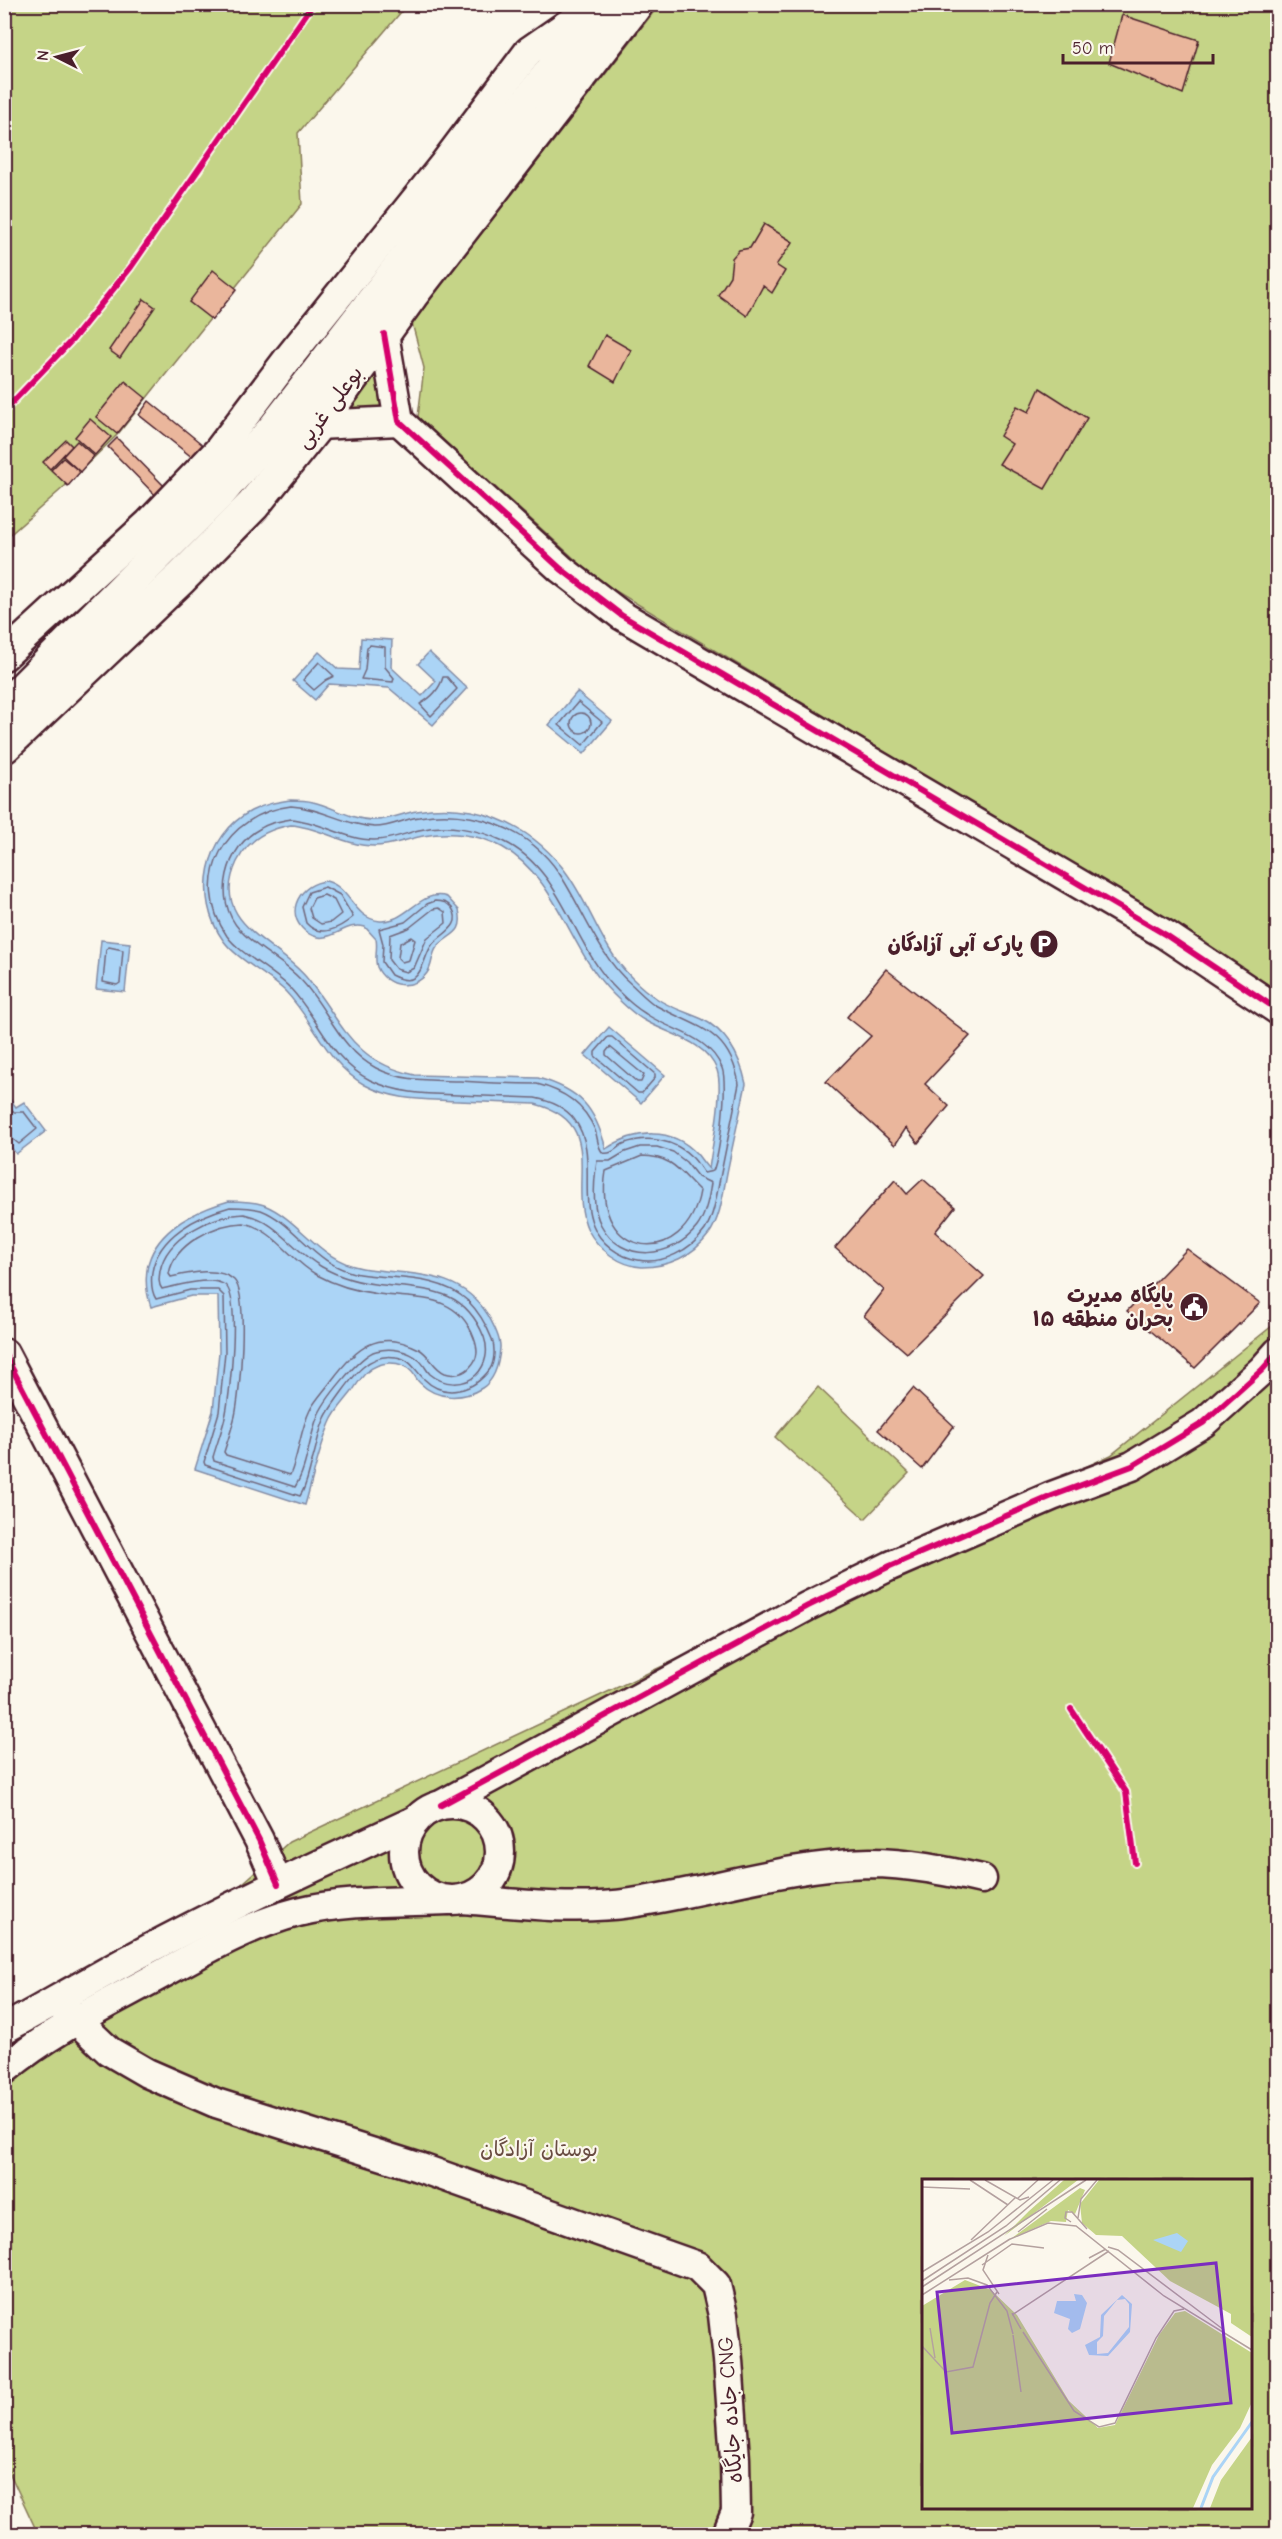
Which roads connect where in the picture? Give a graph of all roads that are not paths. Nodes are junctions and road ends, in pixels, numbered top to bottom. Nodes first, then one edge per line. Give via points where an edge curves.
1 (597, 4) edge
2 (604, 4) edge
3 (636, 4) edge
4 (384, 334) junction
5 (399, 421) junction
6 (317, 425) junction
7 (4, 656) edge
8 (4, 708) edge
9 (4, 746) edge
10 (1278, 1010) edge
11 (1278, 1352) edge
12 (4, 1353) edge
13 (441, 1805) junction
14 (416, 1821) junction
15 (982, 1879) dead end
16 (278, 1884) junction
17 (455, 1900) junction
18 (66, 2011) junction
19 (4, 2029) edge
20 (4, 2070) edge
21 (727, 2535) edge

1 - 7 street via 529,51 218,451 149,523
2 - 8 main road, بوعلی غربی via 274,429 210,502
3 - 4 main road, بوعلی غربی
4 - 5 street
4 - 6 main road, بوعلی غربی
5 - 6 street
5 - 10 street via 561,568 621,615 1166,935
6 - 9 main road, بوعلی غربی via 254,505
11 - 13 street via 1203,1424 1132,1466 1052,1496 808,1606
12 - 16 street via 259,1840
13 - 14 street
13 - 17 street via 463,1806 483,1815 499,1841 500,1856 489,1884 477,1893
14 - 16 street
14 - 17 street via 404,1848 411,1877 434,1897
15 - 17 street via 933,1868 870,1863 808,1869 630,1903 552,1906
16 - 18 street via 92,1980
17 - 18 street via 352,1902 297,1912 240,1932
18 - 19 street
18 - 20 street
18 - 21 street, جاده جایگاه CNG via 109,2051 147,2073 216,2103 418,2167 697,2266 716,2285 723,2315 736,2512

